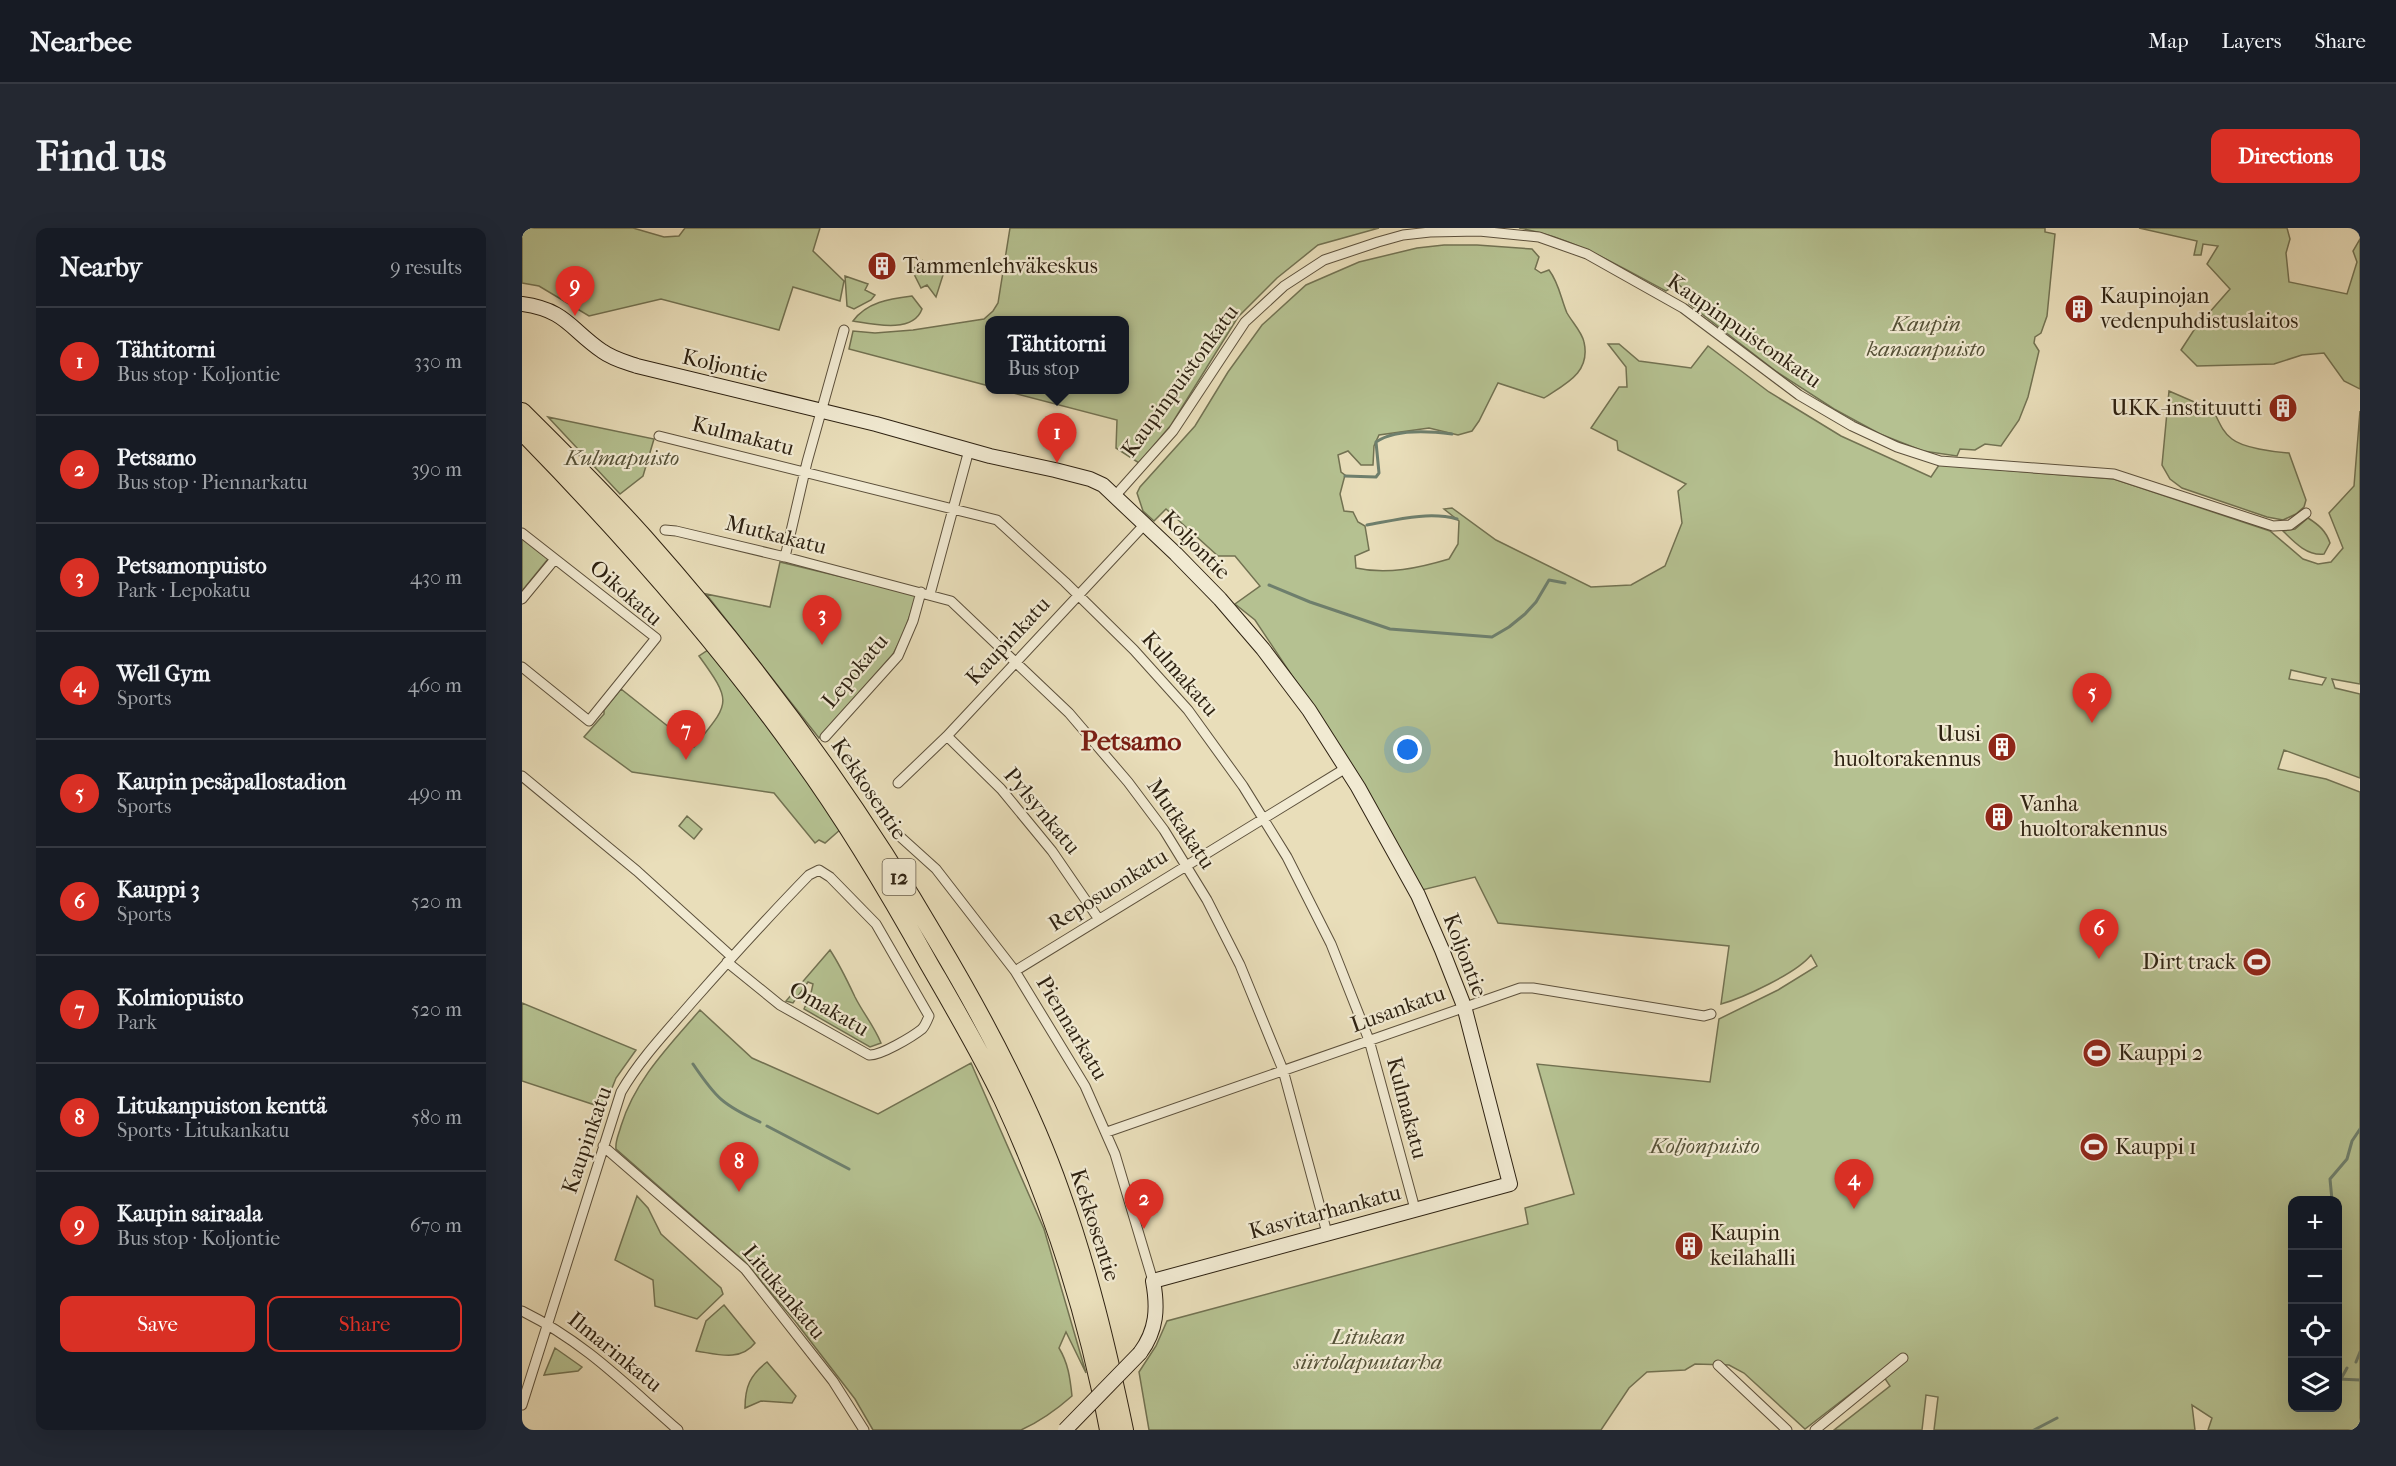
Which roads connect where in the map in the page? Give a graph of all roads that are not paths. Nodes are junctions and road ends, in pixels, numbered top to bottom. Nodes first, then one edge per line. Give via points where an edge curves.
1 (522, 304) edge
2 (844, 330) dead end
3 (821, 411) junction
4 (522, 412) edge
5 (522, 431) edge
6 (659, 436) dead end
7 (969, 450) junction
8 (806, 472) junction
9 (1115, 496) junction
10 (952, 510) junction
11 (2306, 513) dead end
12 (1145, 524) junction
13 (664, 530) dead end
14 (522, 533) edge
15 (785, 557) junction
16 (555, 559) junction
17 (925, 593) junction
18 (1078, 595) junction
19 (522, 599) edge
20 (1016, 661) junction
21 (522, 667) edge
22 (825, 736) dead end
23 (947, 736) junction
24 (1346, 768) junction
25 (522, 776) edge
26 (898, 783) dead end
27 (1263, 818) junction
28 (895, 832) dead end
29 (1186, 865) junction
30 (809, 874) joint
31 (1098, 918) junction
32 (730, 960) junction
33 (1015, 971) junction
34 (1464, 1006) junction
35 (1711, 1014) dead end
36 (1369, 1041) junction
37 (1283, 1070) junction
38 (1107, 1132) junction
39 (603, 1146) junction
40 (1509, 1187) joint
41 (1415, 1209) junction
42 (1327, 1233) junction
43 (1153, 1281) junction
44 (522, 1311) edge
45 (547, 1323) junction
46 (1903, 1358) dead end
47 (1718, 1365) dead end
48 (522, 1402) edge
49 (678, 1430) edge
50 (864, 1430) edge
51 (1065, 1430) edge
52 (1108, 1430) edge
53 (1124, 1430) edge
54 (1787, 1430) edge
55 (1815, 1430) edge

1 - 3 street, Koljontie via 550,310 613,358
2 - 3 street
3 - 7 street, Koljontie
3 - 8 street
4 - 53 highway, Kekkosentie / 12 via 635,528 708,613 818,755 922,914 987,1030 1059,1188 1081,1253
5 - 52 highway, Kekkosentie / 12 via 676,600 743,682 831,802 913,935 1002,1098 1062,1242
6 - 8 street, Kulmakatu
7 - 9 street, Koljontie via 1090,479
7 - 10 street, Lepokatu
8 - 10 street, Kulmakatu
8 - 15 street
9 - 11 street, Kaupinpuistonkatu via 1173,430 1245,322 1284,286 1324,260 1403,235 1449,231 1539,237 1576,249 1683,308 1787,387 1852,426 1923,456 1940,461 2126,476 2273,526 2290,525
9 - 12 street, Koljontie
10 - 17 street, Lepokatu
10 - 18 street, Kulmakatu via 1002,523
12 - 18 street, Kaupinkatu
12 - 24 street, Koljontie via 1220,599 1263,649
13 - 15 street, Mutkakatu
14 - 16 street, Oikokatu
15 - 17 street, Mutkakatu
16 - 19 street
16 - 21 street, Oikokatu via 656,638 589,721
17 - 20 street, Mutkakatu via 951,601
17 - 22 street, Lepokatu via 898,657
18 - 20 street, Kaupinkatu
18 - 27 street, Kulmakatu via 1188,710
20 - 23 street, Kaupinkatu
20 - 29 street, Mutkakatu via 1089,735 1128,782
23 - 26 street, Kaupinkatu
23 - 31 street, Pylsynkatu via 1001,789 1045,842
24 - 27 street, Reposuonkatu
24 - 34 street, Koljontie via 1418,895
25 - 32 street, Omakatu via 637,871
27 - 29 street, Reposuonkatu
27 - 36 street, Kulmakatu via 1331,944
28 - 33 street, Piennarkatu via 936,869
29 - 31 street, Reposuonkatu
29 - 37 street, Mutkakatu via 1240,965
30 - 32 street, Kaupinkatu
30 - 32 street, Omakatu via 819,870 830,877 876,924 928,1016 924,1028 885,1051 868,1054 780,1005
31 - 33 street, Reposuonkatu
32 - 39 street, Kaupinkatu via 636,1068 621,1092
33 - 38 street, Piennarkatu via 1085,1086
34 - 35 street, Lusankatu via 1514,989 1533,988
34 - 36 street, Lusankatu
34 - 40 street, Koljontie
36 - 37 street, Lusankatu
36 - 41 street, Kulmakatu
37 - 38 street, Lusankatu
37 - 42 street, Mutkakatu
38 - 43 street, Piennarkatu
39 - 45 street, Kaupinkatu
39 - 50 street, Litukankatu via 745,1269 833,1381
40 - 41 street, Kasvitarhankatu
41 - 42 street, Kasvitarhankatu
42 - 43 street, Kasvitarhankatu
43 - 51 street, bridge via 1157,1313 1151,1335 1140,1353
44 - 45 street, Ilmarinkatu
45 - 48 street, Kaupinkatu
45 - 49 street, Ilmarinkatu via 590,1352
46 - 55 street
47 - 54 street

